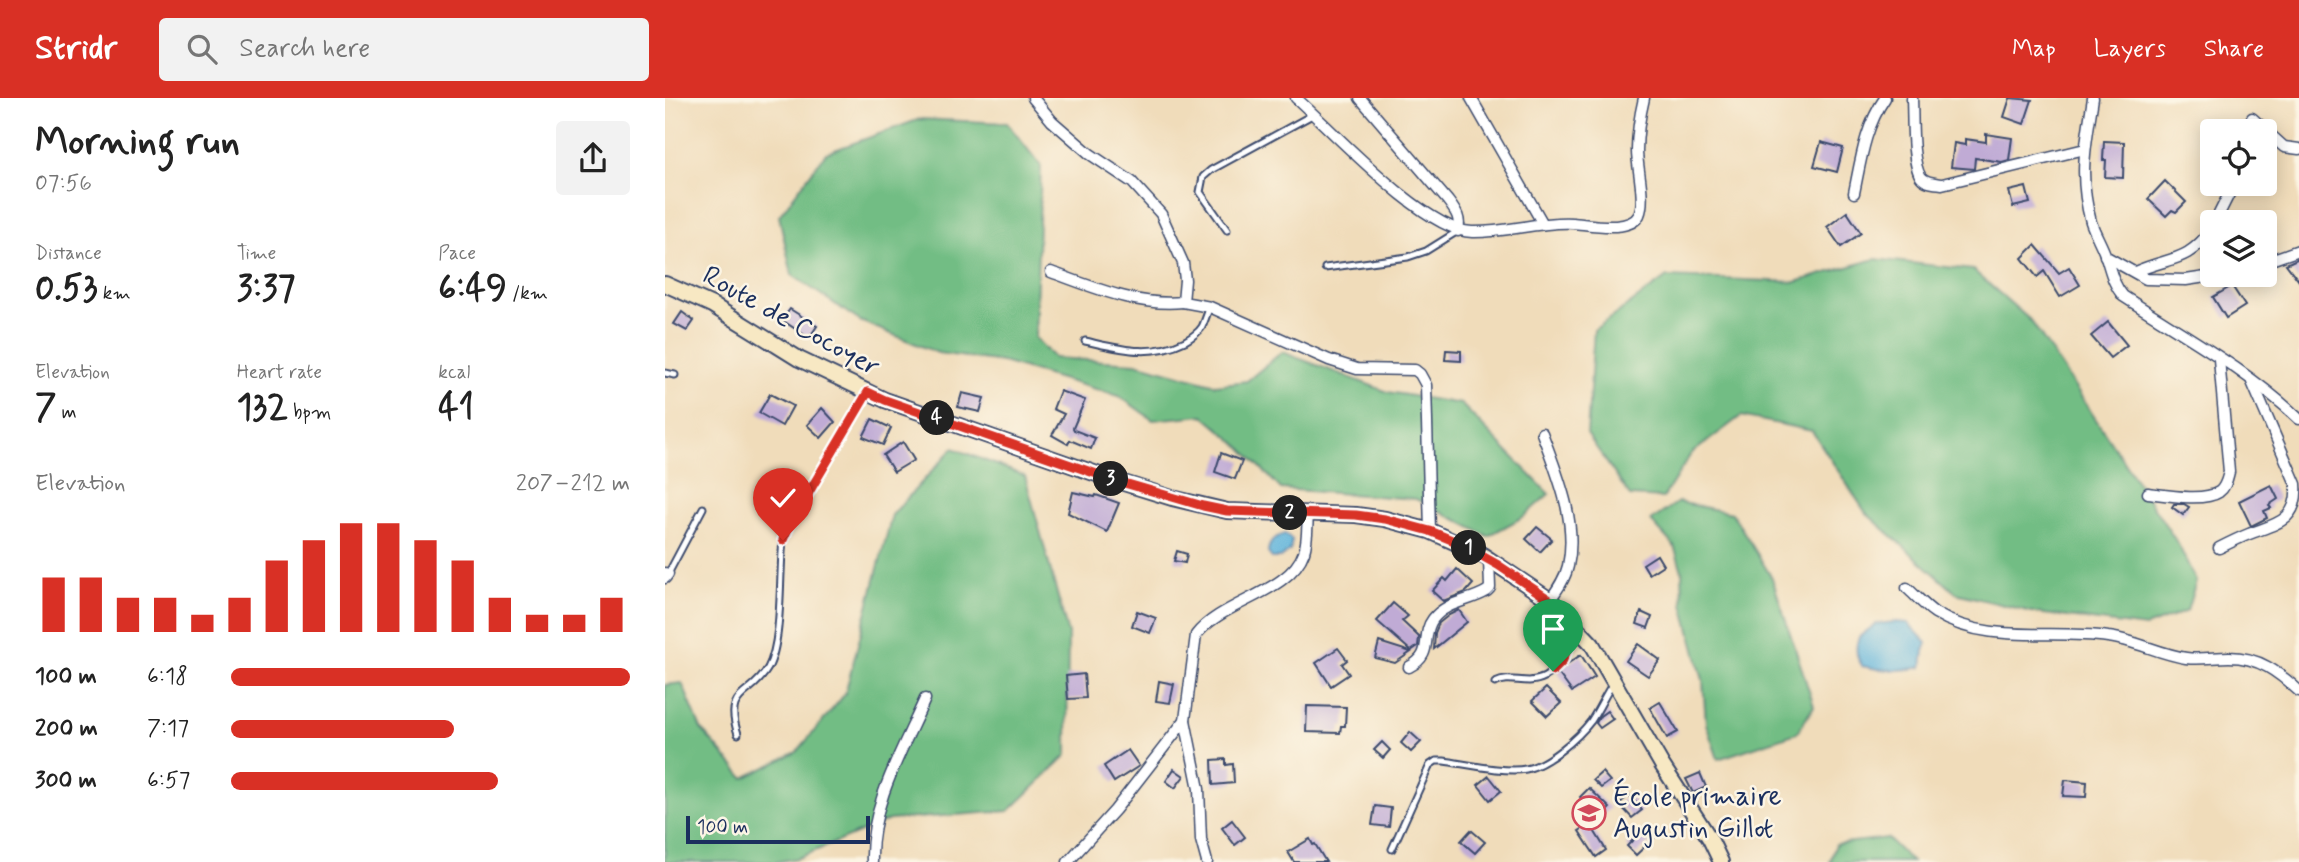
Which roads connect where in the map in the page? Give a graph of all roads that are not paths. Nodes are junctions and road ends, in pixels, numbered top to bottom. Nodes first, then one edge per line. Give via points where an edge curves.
1 (1033, 98) edge
2 (1296, 98) edge
3 (1360, 98) edge
4 (1471, 98) edge
5 (1644, 98) edge
6 (1885, 98) edge
7 (1913, 98) edge
8 (2093, 98) edge
9 (1314, 114) junction
10 (2252, 118) dead end
11 (2085, 149) junction
12 (2299, 149) edge
13 (1854, 193) dead end
14 (1543, 224) junction
15 (1227, 230) dead end
16 (1458, 231) junction
17 (2200, 244) edge
18 (2299, 250) edge
19 (2105, 256) junction
20 (2277, 257) edge
21 (1325, 268) dead end
22 (1051, 272) dead end
23 (2135, 272) junction
24 (2200, 278) edge
25 (665, 284) edge
26 (1183, 302) junction
27 (1210, 307) junction
28 (1085, 341) dead end
29 (2220, 359) junction
30 (665, 373) edge
31 (675, 375) dead end
32 (2251, 381) junction
33 (868, 392) junction
34 (2299, 419) edge
35 (1542, 433) dead end
36 (2148, 492) dead end
37 (703, 508) dead end
38 (1308, 513) junction
39 (1430, 531) junction
40 (2219, 548) dead end
41 (1489, 559) junction
42 (666, 575) edge
43 (1907, 588) dead end
44 (1550, 600) junction
45 (1576, 629) junction
46 (1409, 667) dead end
47 (1614, 680) junction
48 (1495, 683) dead end
49 (2299, 691) edge
50 (925, 699) dead end
51 (1185, 720) junction
52 (738, 734) dead end
53 (1392, 849) dead end
54 (872, 862) edge
55 (1068, 862) edge
56 (1207, 862) edge
57 (1721, 862) edge

1 - 26 street via 1052,121 1090,155 1132,182 1161,214 1183,263
2 - 9 street
3 - 16 street via 1459,215
4 - 14 street
5 - 14 street via 1637,151 1638,216 1616,226
6 - 13 street via 1865,136
7 - 11 street via 1916,165 1929,183 1942,184
8 - 11 street
9 - 15 lane via 1203,177 1201,192
9 - 16 street via 1397,192
10 - 12 street via 2284,146
11 - 19 street via 2086,200
14 - 16 street
16 - 21 lane via 1408,257
17 - 23 street via 2181,258
18 - 20 street
19 - 23 street
19 - 29 street via 2123,296
22 - 26 street via 1151,302
23 - 24 street via 2146,279
25 - 33 main road, Route de Cocoyer via 712,305 799,359
26 - 27 street
27 - 28 lane via 1201,329 1169,349 1151,352
27 - 39 street via 1357,369 1415,370 1420,374 1426,385
29 - 32 street
29 - 36 street via 2229,472 2226,483 2209,495
30 - 31 lane
32 - 34 street
32 - 40 street via 2296,484 2296,505 2278,524
33 - 38 main road, Route de Cocoyer via 1172,498 1227,511
33 - 52 lane via 783,540 776,646 767,669 735,702 732,716
35 - 44 street via 1563,488 1570,541 1568,567
37 - 42 lane
38 - 39 main road, Route de Cocoyer via 1385,519
38 - 51 street via 1305,550 1291,571 1203,625 1196,635
39 - 41 main road, Route de Cocoyer
41 - 44 main road, Route de Cocoyer
41 - 46 street via 1487,591 1440,611 1430,622 1425,651
43 - 49 street via 1934,612 1967,628 2111,637 2182,657 2246,659 2274,670
44 - 45 main road, Route de Cocoyer
45 - 47 main road, Route de Cocoyer via 1592,644
45 - 48 lane via 1562,662 1553,671 1536,680
47 - 53 lane via 1591,721 1571,742 1526,769 1444,761 1430,765
47 - 57 main road, Route de Cocoyer
50 - 54 street via 879,804
51 - 55 street
51 - 56 street

